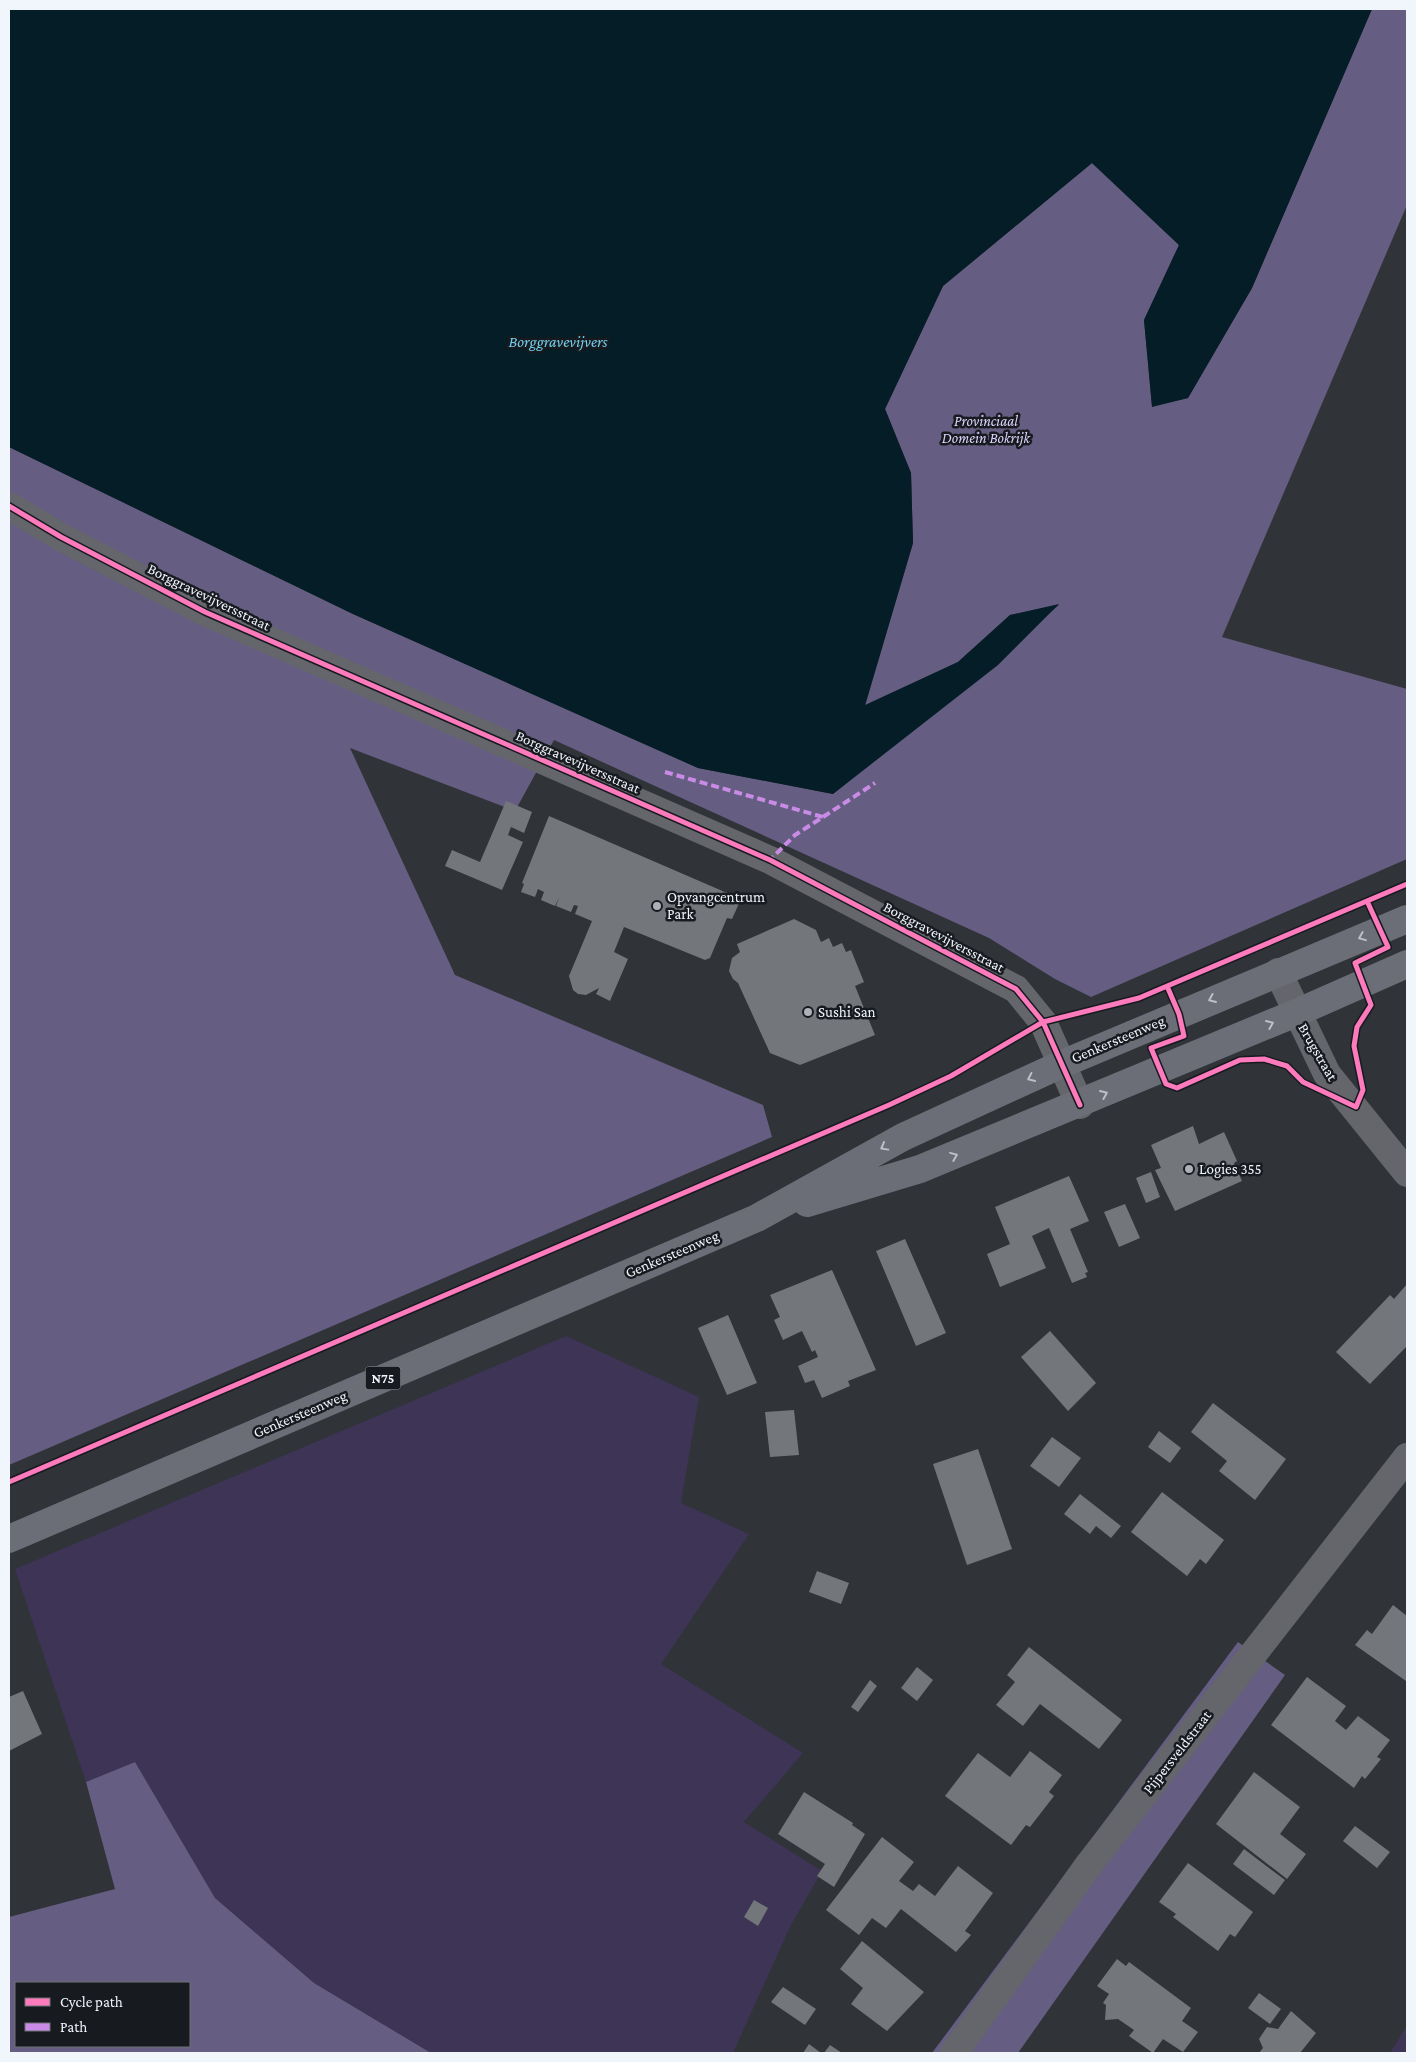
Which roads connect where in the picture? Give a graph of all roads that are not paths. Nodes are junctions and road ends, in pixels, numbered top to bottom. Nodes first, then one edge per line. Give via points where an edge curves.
1 (9, 506) edge
2 (1407, 919) edge
3 (1407, 964) edge
4 (1278, 972) junction
5 (1296, 1013) junction
6 (1062, 1064) junction
7 (1080, 1104) junction
8 (1407, 1172) edge
9 (757, 1218) junction
10 (1407, 1457) edge
11 (9, 1539) edge
12 (954, 2053) edge

1 - 6 street, Borggravevijversstraat via 61,537 205,612 770,860 966,962 1016,989 1043,1022
2 -> 4 main road, Genkersteenweg / N75
3 - 5 main road, Genkersteenweg / N75
4 - 5 street, Brugstraat
4 -> 6 main road, Genkersteenweg / N75
7 -> 5 main road, Genkersteenweg / N75
5 - 8 street, Brugstraat via 1327,1074
6 - 7 street, Borggravevijversstraat
6 -> 9 main road, Genkersteenweg / N75 via 903,1137
9 -> 7 main road, Genkersteenweg / N75 via 920,1169
9 - 11 main road, Genkersteenweg / N75
10 - 12 street, Pijpersveldstraat via 1090,1863

